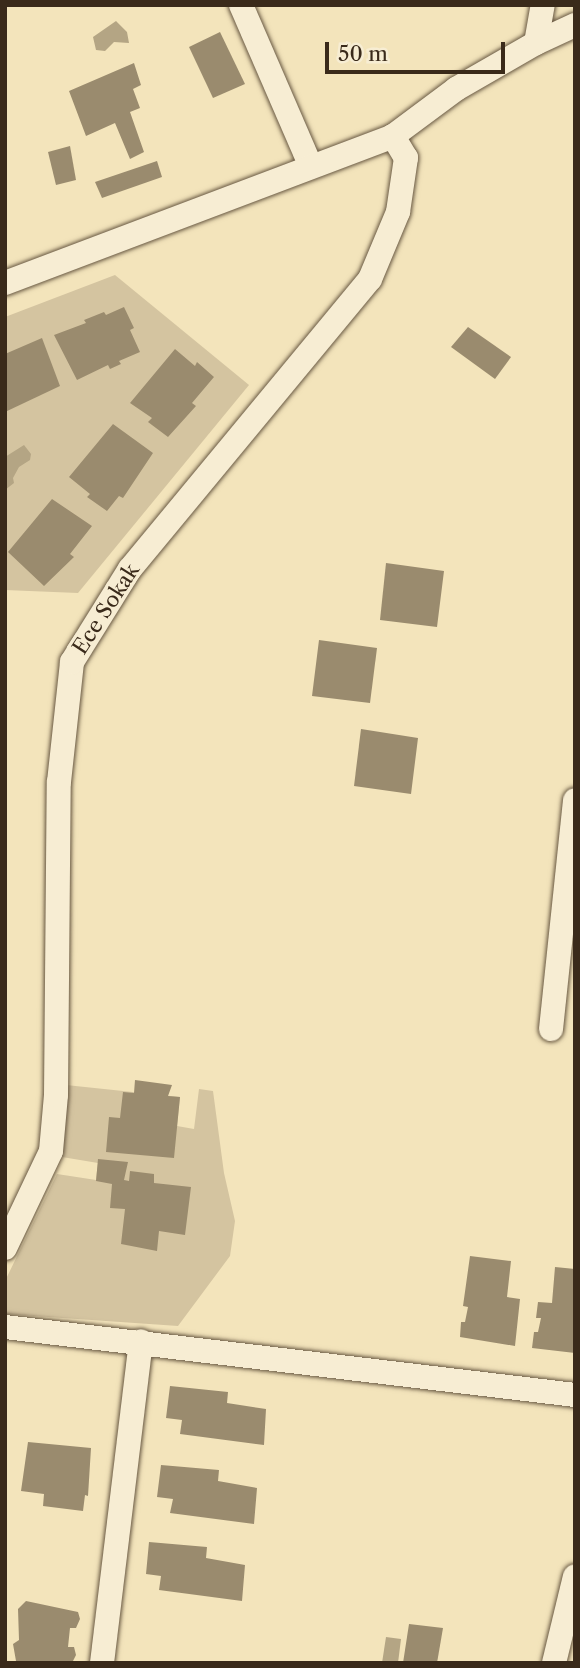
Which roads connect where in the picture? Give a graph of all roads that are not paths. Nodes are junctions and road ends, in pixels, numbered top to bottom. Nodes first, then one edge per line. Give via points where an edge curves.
1 (241, 5) edge
2 (543, 5) edge
3 (575, 25) edge
4 (536, 43) junction
5 (393, 135) junction
6 (312, 167) junction
7 (5, 283) edge
8 (575, 800) edge
9 (551, 1029) dead end
10 (5, 1248) edge
11 (5, 1327) edge
12 (141, 1341) junction
13 (575, 1395) edge
14 (575, 1576) edge
15 (102, 1663) edge
16 (554, 1663) edge

1 - 6 street
2 - 4 street
3 - 4 street
4 - 5 street via 456,89
5 - 6 street
5 - 10 street, Ece Sokak via 406,158 398,212 370,279 130,569 72,663 59,782 56,1095 51,1152
6 - 7 street
8 - 9 street
11 - 12 street
12 - 13 street
12 - 15 street
14 - 16 street

